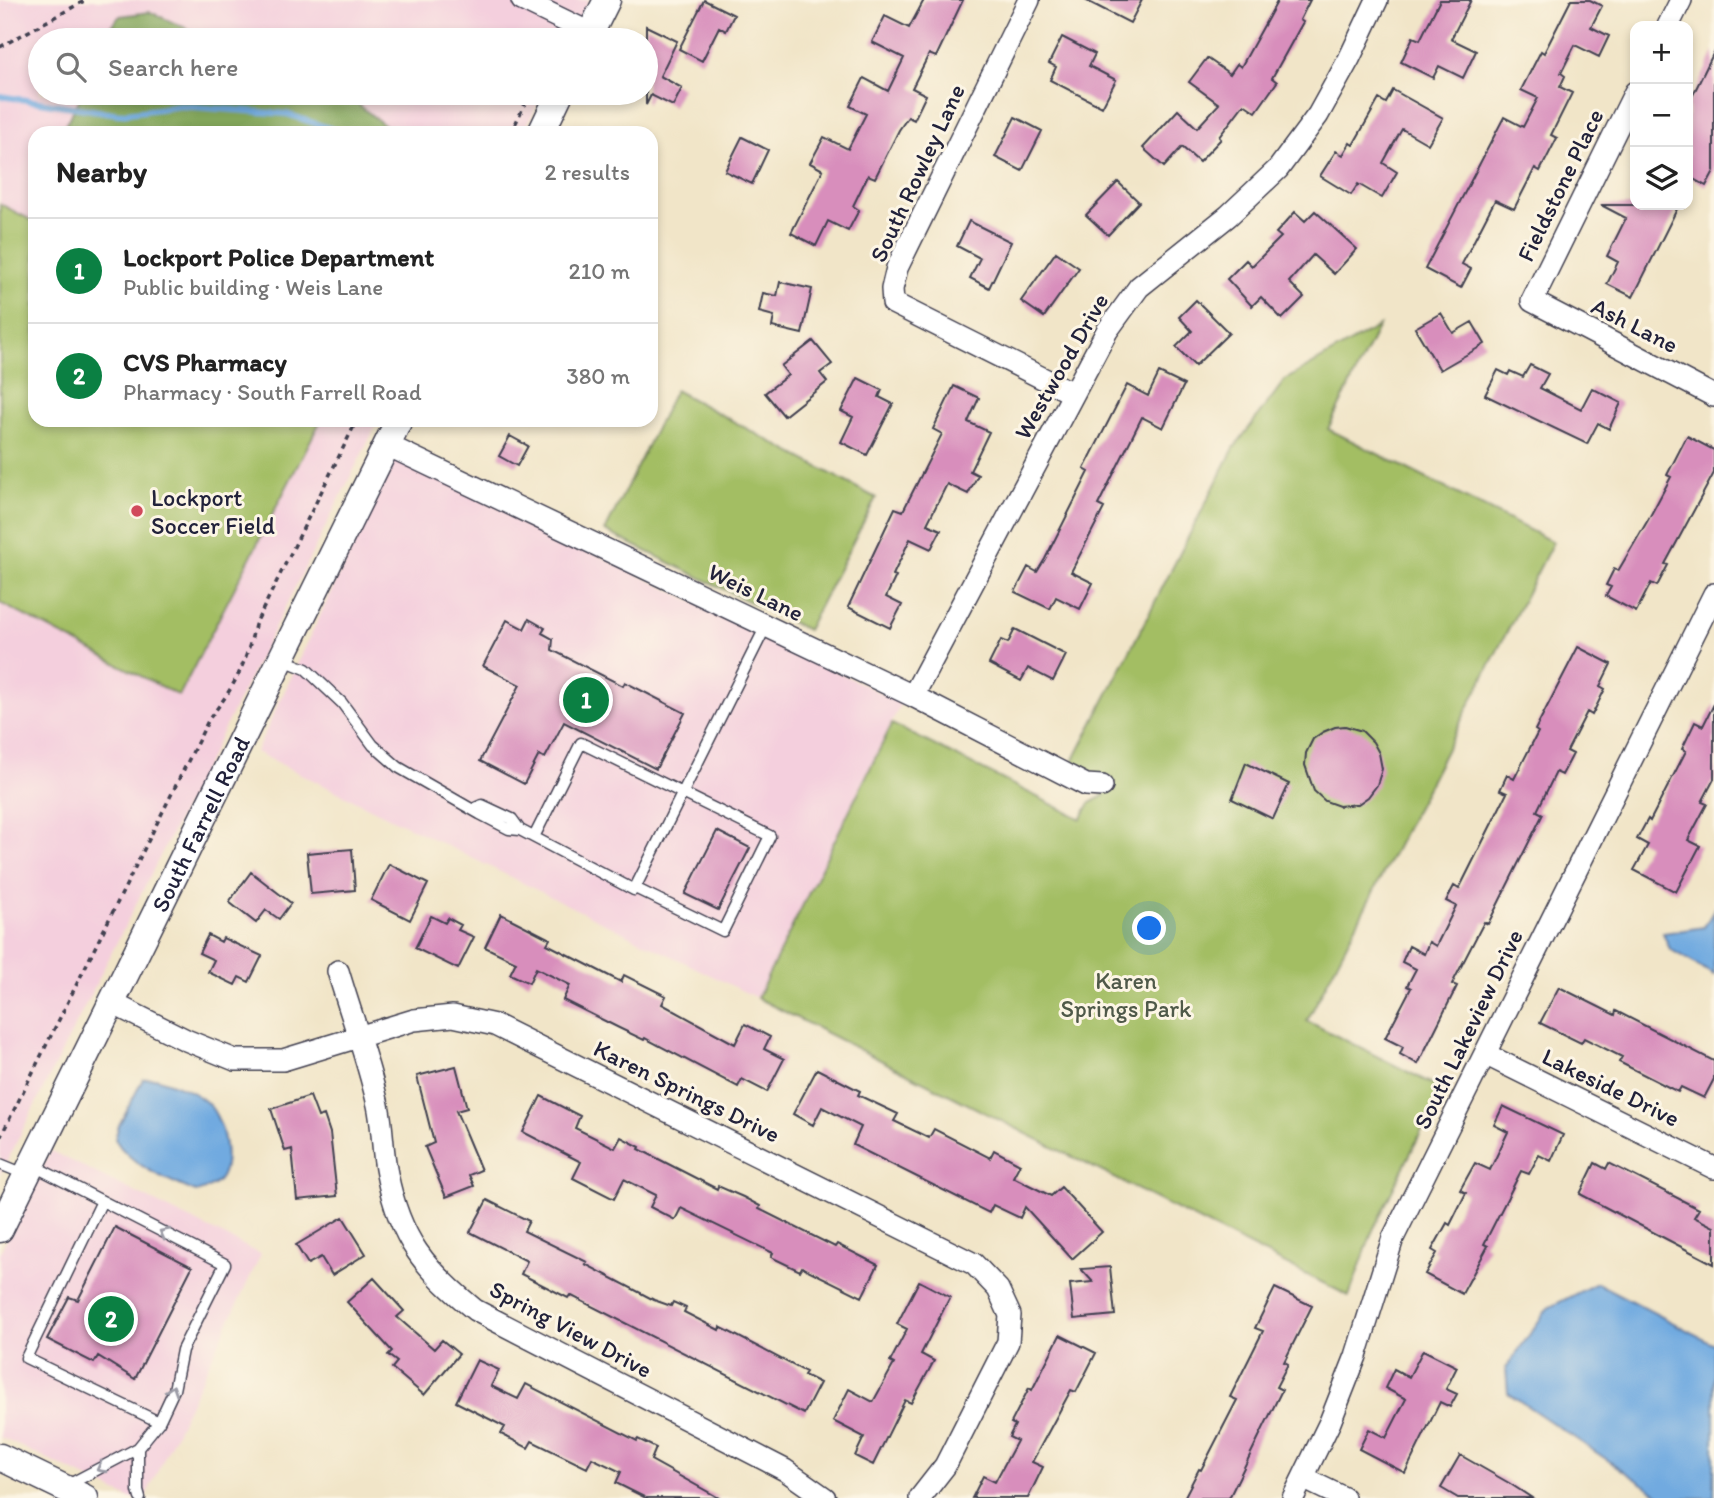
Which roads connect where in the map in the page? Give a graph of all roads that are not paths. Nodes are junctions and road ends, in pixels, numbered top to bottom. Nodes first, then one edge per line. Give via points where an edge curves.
1 (522, 0) edge
2 (607, 0) edge
3 (1029, 0) edge
4 (1377, 0) edge
5 (1681, 0) edge
6 (1670, 21) edge
7 (574, 28) edge
8 (593, 28) edge
9 (1630, 102) edge
10 (554, 105) edge
11 (544, 126) edge
12 (1532, 301) joint
13 (1072, 393) junction
14 (1714, 396) edge
15 (396, 427) edge
16 (387, 445) junction
17 (1714, 594) edge
18 (766, 626) junction
19 (281, 659) junction
20 (913, 696) junction
21 (1102, 786) dead end
22 (682, 794) junction
23 (534, 837) junction
24 (635, 888) junction
25 (338, 971) dead end
26 (112, 1003) junction
27 (357, 1035) junction
28 (1485, 1054) junction
29 (0, 1164) edge
30 (1714, 1168) edge
31 (29, 1170) junction
32 (102, 1201) junction
33 (0, 1229) edge
34 (159, 1422) junction
35 (138, 1448) junction
36 (0, 1457) edge
37 (1303, 1478) junction
38 (74, 1493) edge
39 (140, 1498) edge
40 (825, 1498) edge
41 (920, 1498) edge
42 (1293, 1498) edge
43 (1344, 1498) edge

1 - 7 street
2 - 8 street
3 - 13 street, South Rowley Lane via 897,268 893,303
4 - 13 street, Westwood Drive via 1318,115 1278,169 1139,287 1107,331
5 - 6 street
9 - 12 street, Fieldstone Place
10 - 11 street
12 - 14 street, Ash Lane
13 - 20 street, Westwood Drive
15 - 16 street, South Farrell Road
16 - 18 street, Weis Lane
16 - 19 street, South Farrell Road
17 - 28 street, South Lakeview Drive
18 - 20 street, Weis Lane
18 - 22 lane
19 - 23 lane via 306,670 342,703 373,744 398,767 509,829
19 - 26 street, South Farrell Road
20 - 21 street, Weis Lane via 1086,785
22 - 23 lane via 581,743
22 - 24 lane
22 - 24 lane via 771,836 723,931
23 - 24 lane
25 - 27 street, Spring View Drive
26 - 27 street, Karen Springs Drive via 234,1060 283,1060
26 - 31 street, South Farrell Road
27 - 40 street, Spring View Drive via 379,1106 397,1214 413,1248 440,1282 475,1310 785,1469
27 - 41 street, Karen Springs Drive via 414,1020 453,1016 495,1025 974,1264 998,1289 1010,1315 1008,1342 945,1466
28 - 30 street, Lakeside Drive
28 - 37 street, South Lakeview Drive via 1393,1237 1356,1356
29 - 31 lane
31 - 32 lane
31 - 33 street, South Farrell Road
34 -> 32 lane via 174,1390 183,1350 225,1264
32 - 34 lane via 26,1358
34 - 35 lane
35 -> 38 lane
35 - 39 lane
36 - 38 street
37 - 42 street, South Lakeview Drive
37 - 43 street

